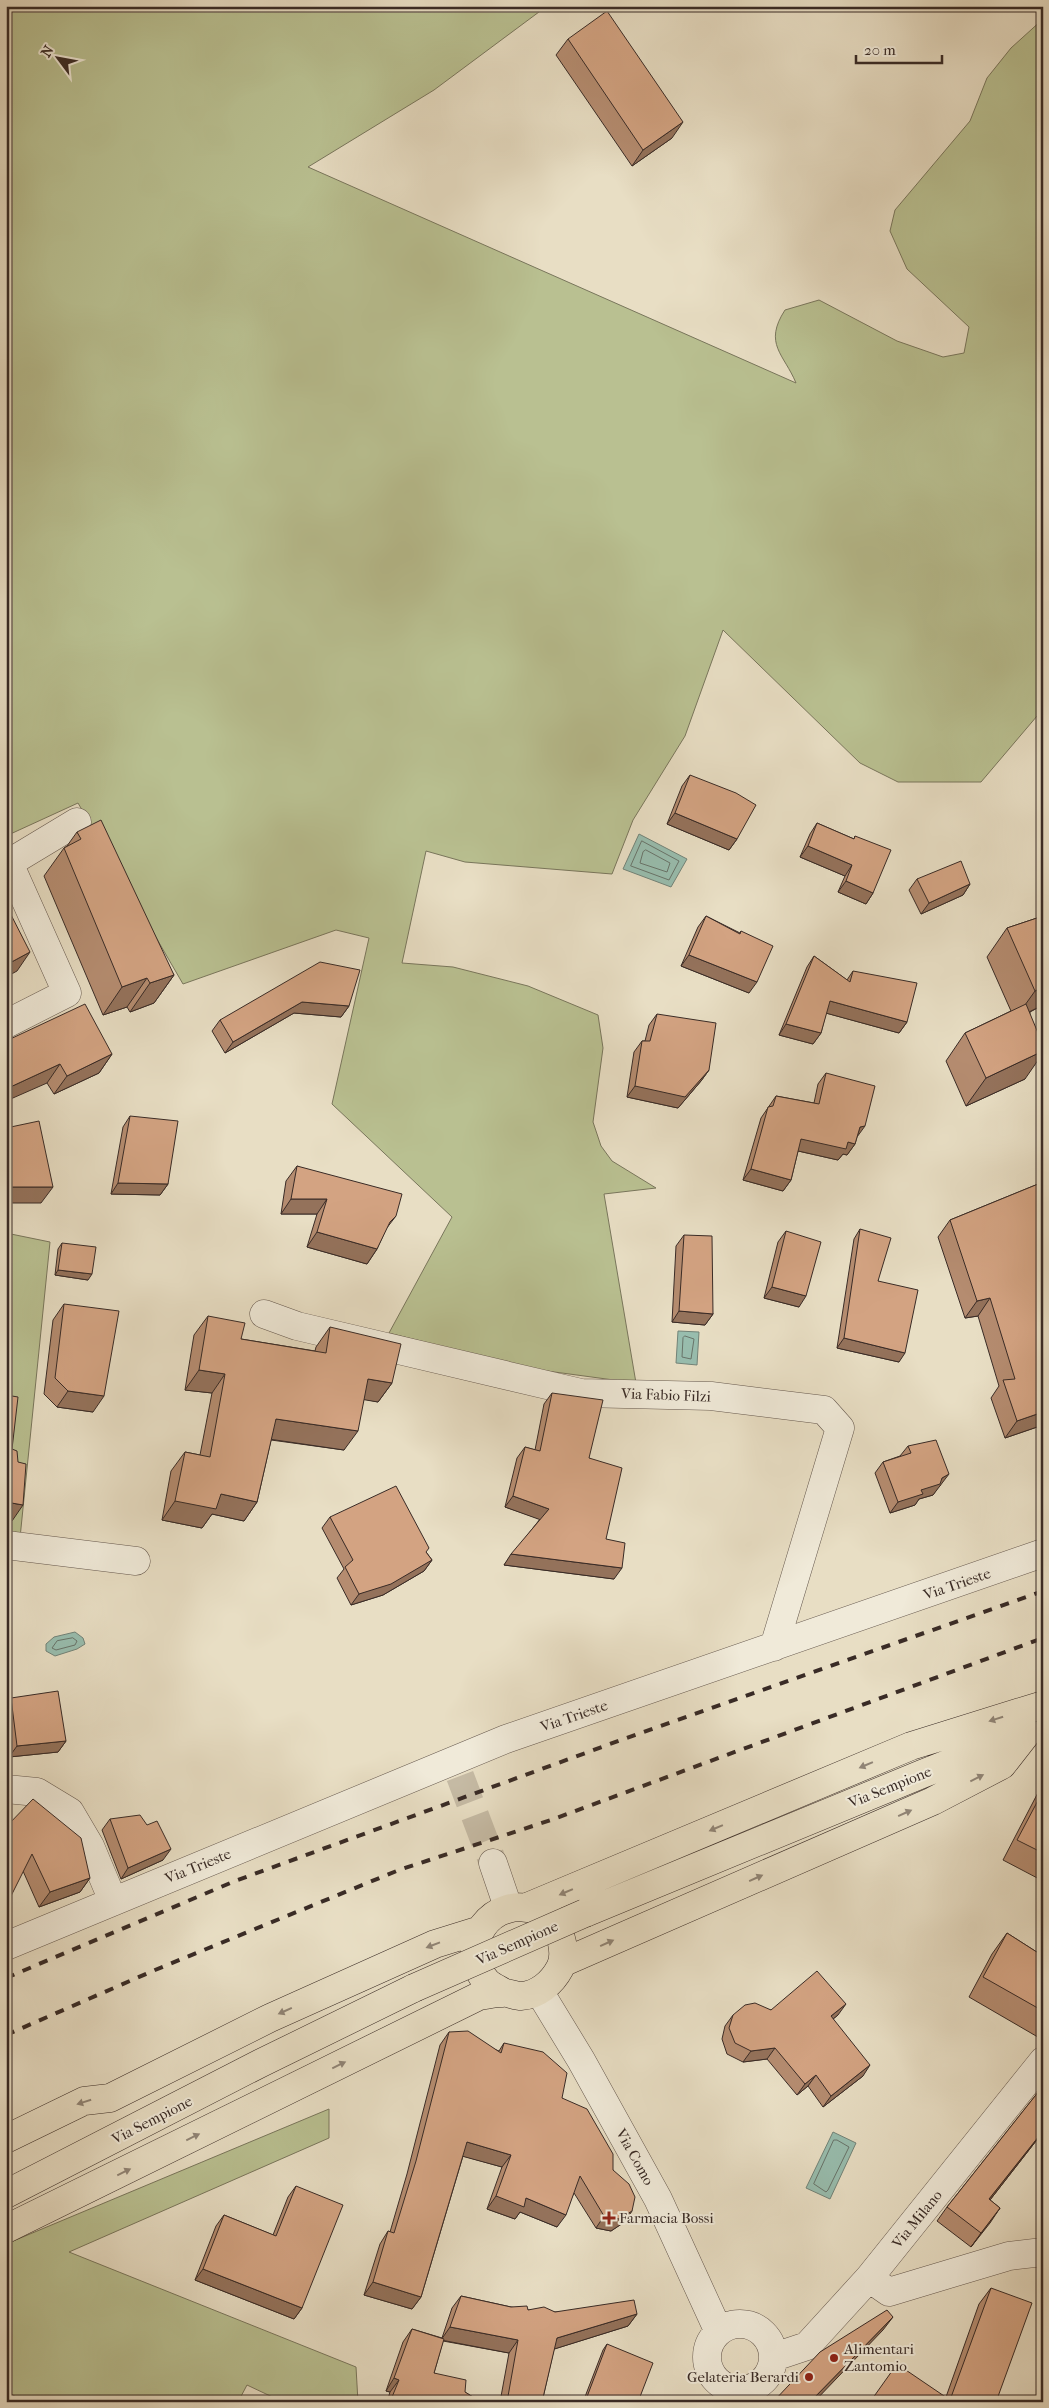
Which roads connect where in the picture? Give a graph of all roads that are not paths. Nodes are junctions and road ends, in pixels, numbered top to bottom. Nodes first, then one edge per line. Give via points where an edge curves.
1 (78, 822) dead end
2 (7, 864) edge
3 (6, 1024) edge
4 (264, 1314) dead end
5 (6, 1545) edge
6 (1043, 1554) edge
7 (136, 1561) dead end
8 (774, 1647) junction
9 (1043, 1704) edge
10 (1035, 1730) edge
11 (6, 1789) edge
12 (494, 1864) tunnel mouth
13 (114, 1901) junction
14 (518, 1907) junction
15 (480, 1930) junction
16 (6, 1946) edge
17 (562, 1963) junction
18 (539, 1991) junction
19 (503, 1992) junction
20 (1043, 2061) edge
21 (6, 2139) edge
22 (6, 2194) edge
23 (6, 2229) edge
24 (1043, 2252) edge
25 (870, 2278) junction
26 (718, 2330) junction
27 (774, 2357) junction
28 (741, 2396) edge

1 - 2 street
2 - 3 street via 67,993
4 - 8 street, Via Fabio Filzi via 297,1326 581,1393 711,1396 824,1410 840,1428
5 - 7 street
6 - 8 street, Via Trieste
8 - 13 street, Via Trieste via 506,1739 457,1767
9 -> 14 main road via 911,1746
17 -> 10 main road via 933,1801 1002,1765
10 - 22 main road, Via Sempione, bridge via 585,1913 414,1988
11 - 13 street via 37,1792 70,1812 90,1846
12 - 14 street
13 - 16 street, Via Trieste
14 - 15 main road via 491,1916
14 - 17 main road via 544,1913 557,1927 564,1944
15 - 19 main road via 475,1948 477,1966 487,1982
15 -> 21 main road via 434,1944 270,2018 110,2098 84,2101
17 - 18 main road via 554,1979
18 - 19 main road via 521,1996
18 - 26 street, Via Como via 658,2198
23 -> 19 main road via 479,1996
20 - 25 street, Via Milano
24 - 25 street via 1009,2256 890,2292
25 - 27 street, Via Milano via 807,2346
26 - 27 street via 736,2323 755,2326 768,2338
26 - 28 street via 708,2344 706,2361 713,2377
27 - 28 street via 770,2372 759,2385

